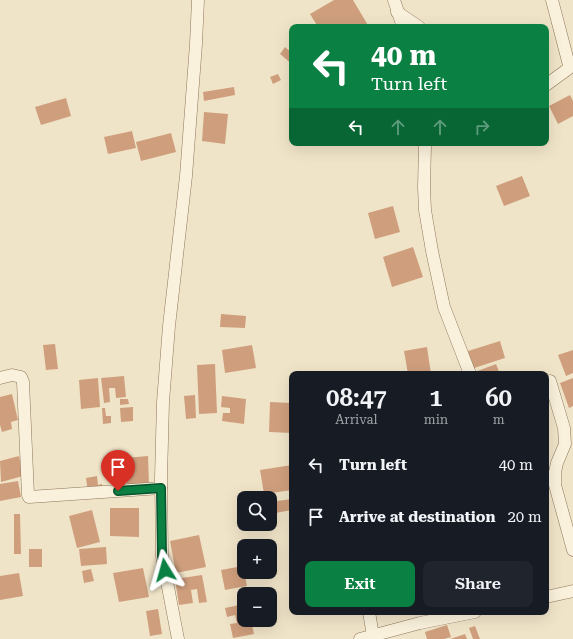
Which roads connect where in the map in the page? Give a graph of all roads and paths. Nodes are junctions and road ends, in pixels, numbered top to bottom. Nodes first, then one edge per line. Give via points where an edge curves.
1 (198, 0) edge
2 (552, 0) edge
3 (396, 6) edge
4 (402, 24) edge
5 (416, 24) edge
6 (549, 83) edge
7 (425, 146) edge
8 (469, 371) edge
9 (0, 378) edge
10 (550, 381) dead end
11 (161, 488) junction
12 (573, 550) edge
13 (572, 593) edge
14 (549, 597) edge
15 (370, 615) edge
16 (460, 615) edge
17 (373, 636) junction
18 (178, 639) edge
19 (360, 639) edge

1 - 11 street via 186,176 163,402
2 - 6 street via 569,65 568,69
3 - 4 street
3 - 5 street
7 - 8 street via 425,210 432,251 444,307
9 - 11 street via 16,375 21,377 23,382 29,497
10 - 12 street via 564,428 565,444 554,472 555,485
11 - 18 street via 162,556
13 - 14 street
15 - 17 street
16 - 17 street
17 - 19 street

